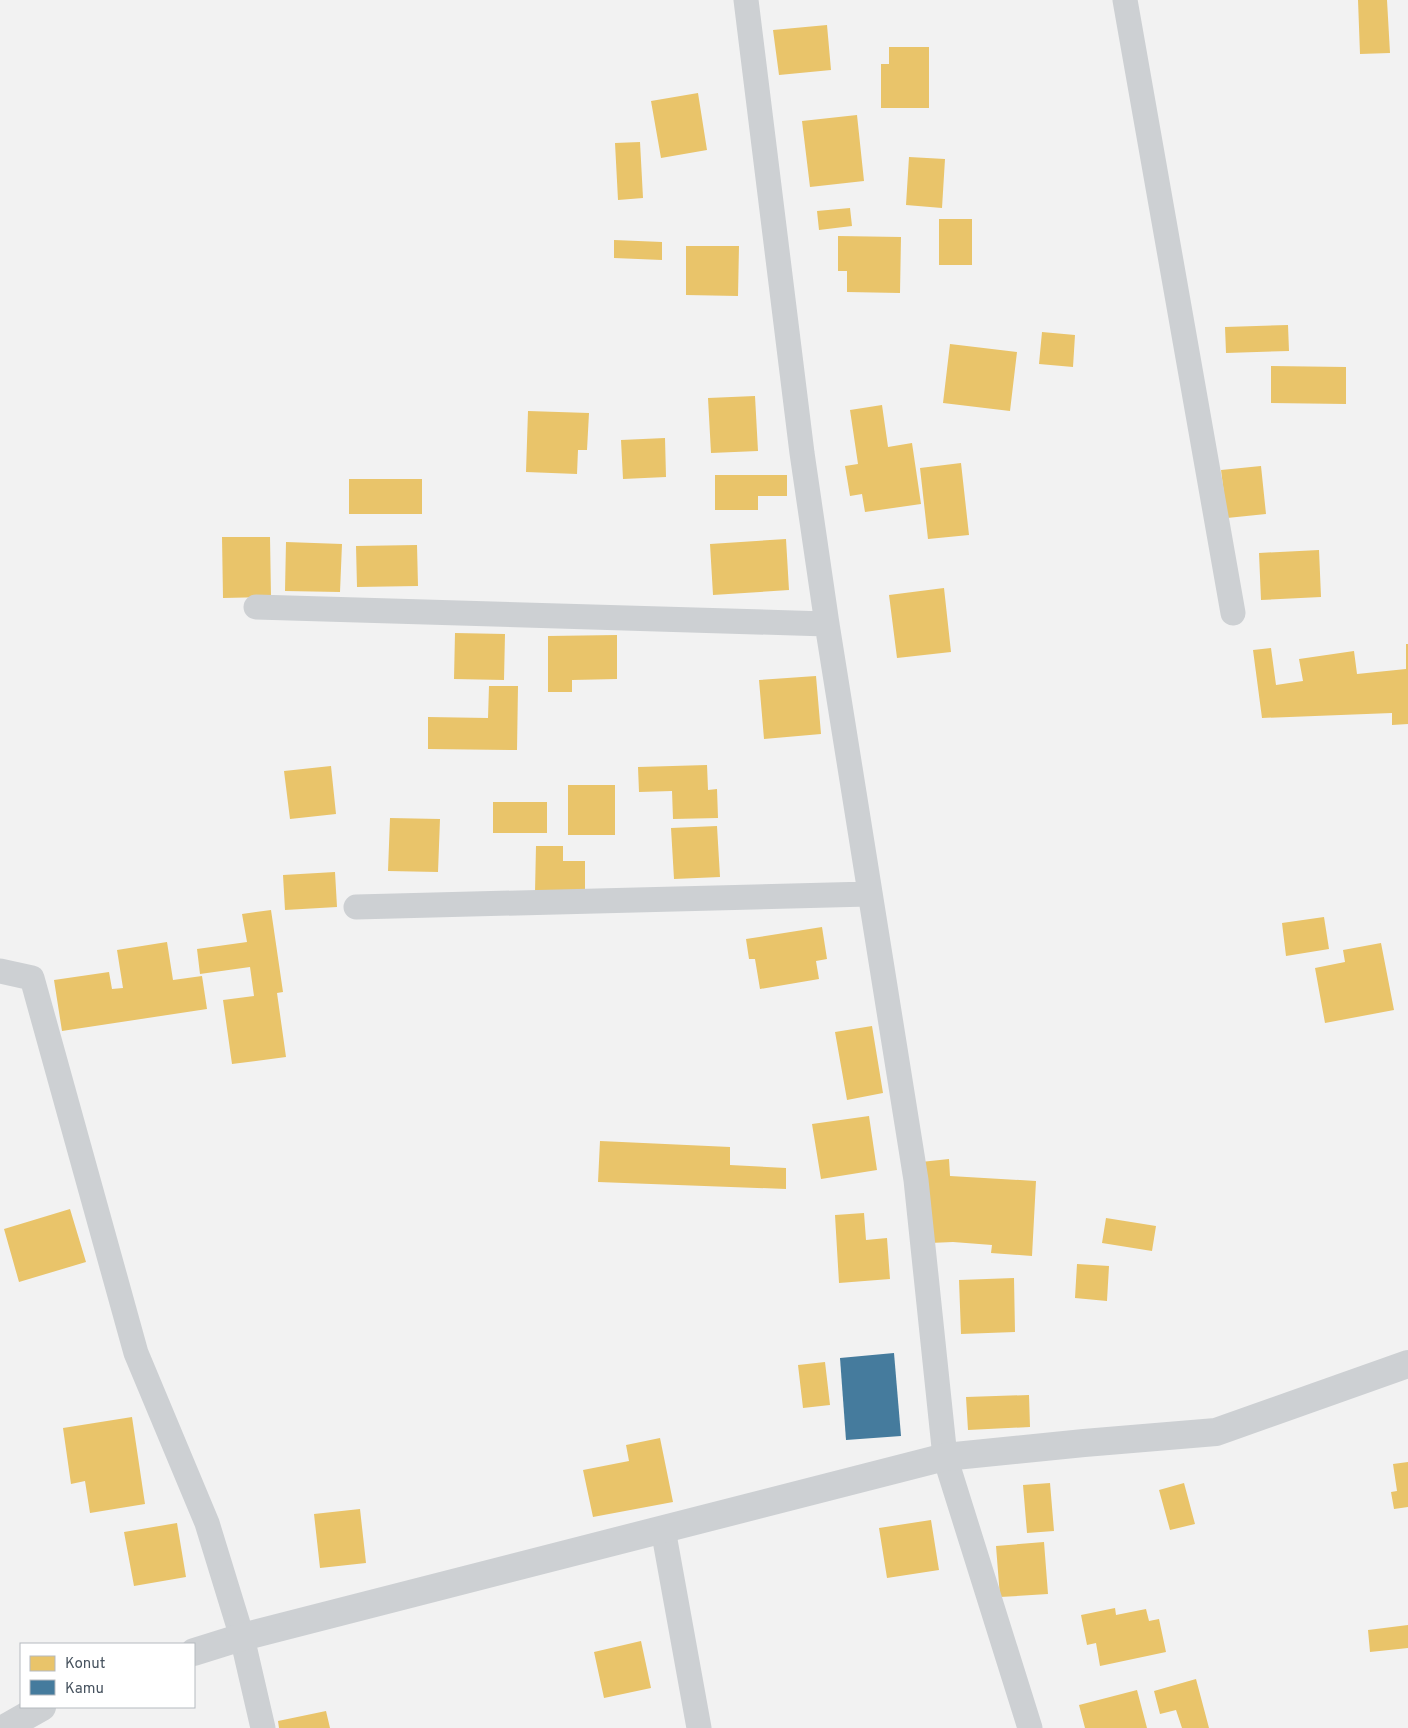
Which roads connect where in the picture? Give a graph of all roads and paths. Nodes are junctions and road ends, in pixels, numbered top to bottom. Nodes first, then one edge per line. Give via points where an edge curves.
1 (746, 0) edge
2 (1125, 0) edge
3 (256, 607) dead end
4 (1233, 613) dead end
5 (827, 624) junction
6 (869, 894) junction
7 (356, 906) dead end
8 (0, 972) edge
9 (1408, 1364) edge
10 (945, 1457) junction
11 (663, 1529) junction
12 (242, 1637) junction
13 (195, 1652) edge
14 (40, 1708) edge
15 (5, 1728) edge
16 (263, 1728) edge
17 (699, 1728) edge
18 (1030, 1728) edge

1 - 5 street via 802,453
2 - 4 street
3 - 5 street
5 - 6 street
6 - 7 street
6 - 10 street via 916,1180
8 - 12 street via 32,978 136,1353 207,1523
9 - 10 street via 1216,1432
10 - 11 street
10 - 18 street
11 - 12 street
11 - 17 street
12 - 13 street
12 - 16 street
14 - 15 street

